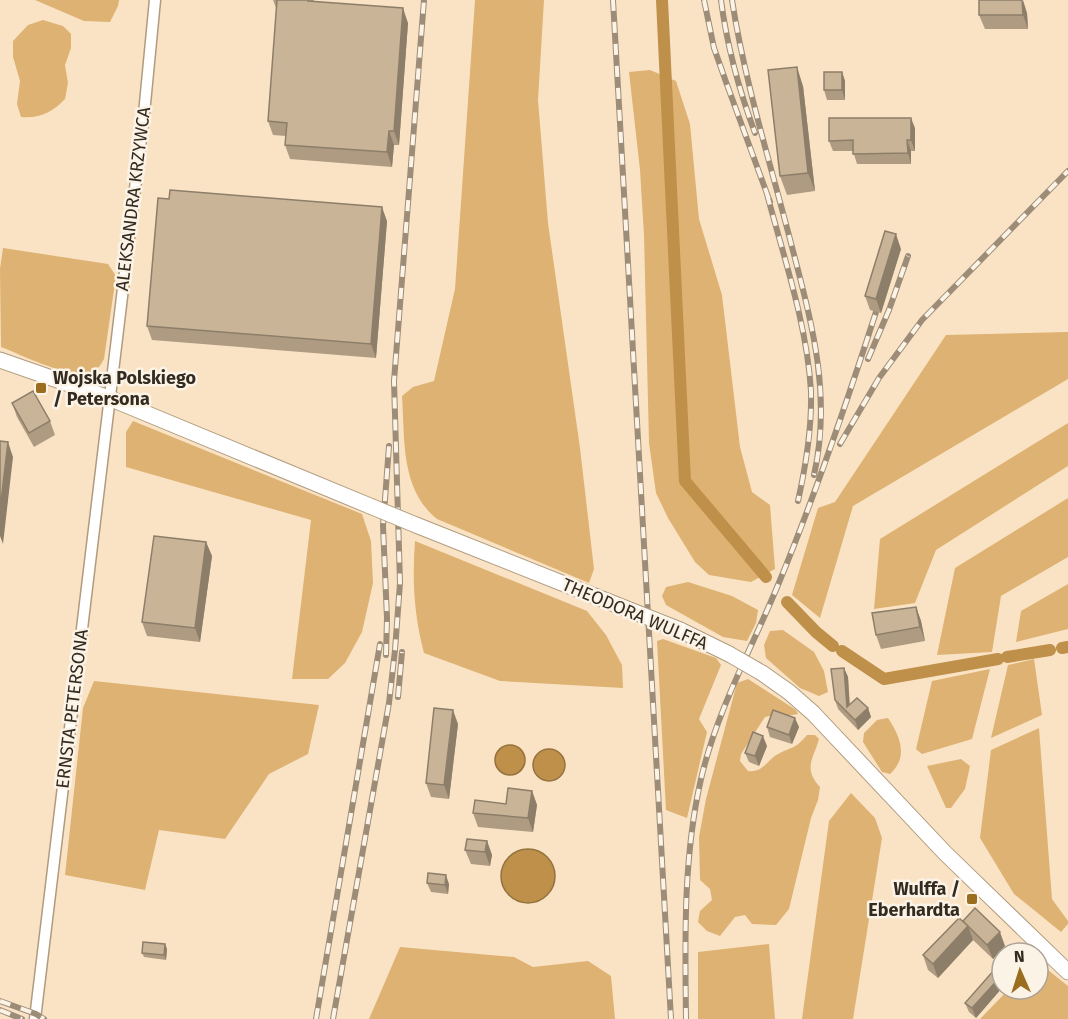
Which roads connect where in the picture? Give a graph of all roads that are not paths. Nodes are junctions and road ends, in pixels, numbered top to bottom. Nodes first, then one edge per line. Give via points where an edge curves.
1 (155, 0) edge
2 (0, 360) edge
3 (109, 398) junction
4 (1068, 972) edge
5 (35, 1019) edge

1 - 3 street, ALEKSANDRA KRZYWCA
2 - 3 street, THEODORA WULFFA
3 - 4 street, THEODORA WULFFA, bridge via 680,630 762,673 813,713 945,853
3 - 5 street, ERNSTA PETERSONA

